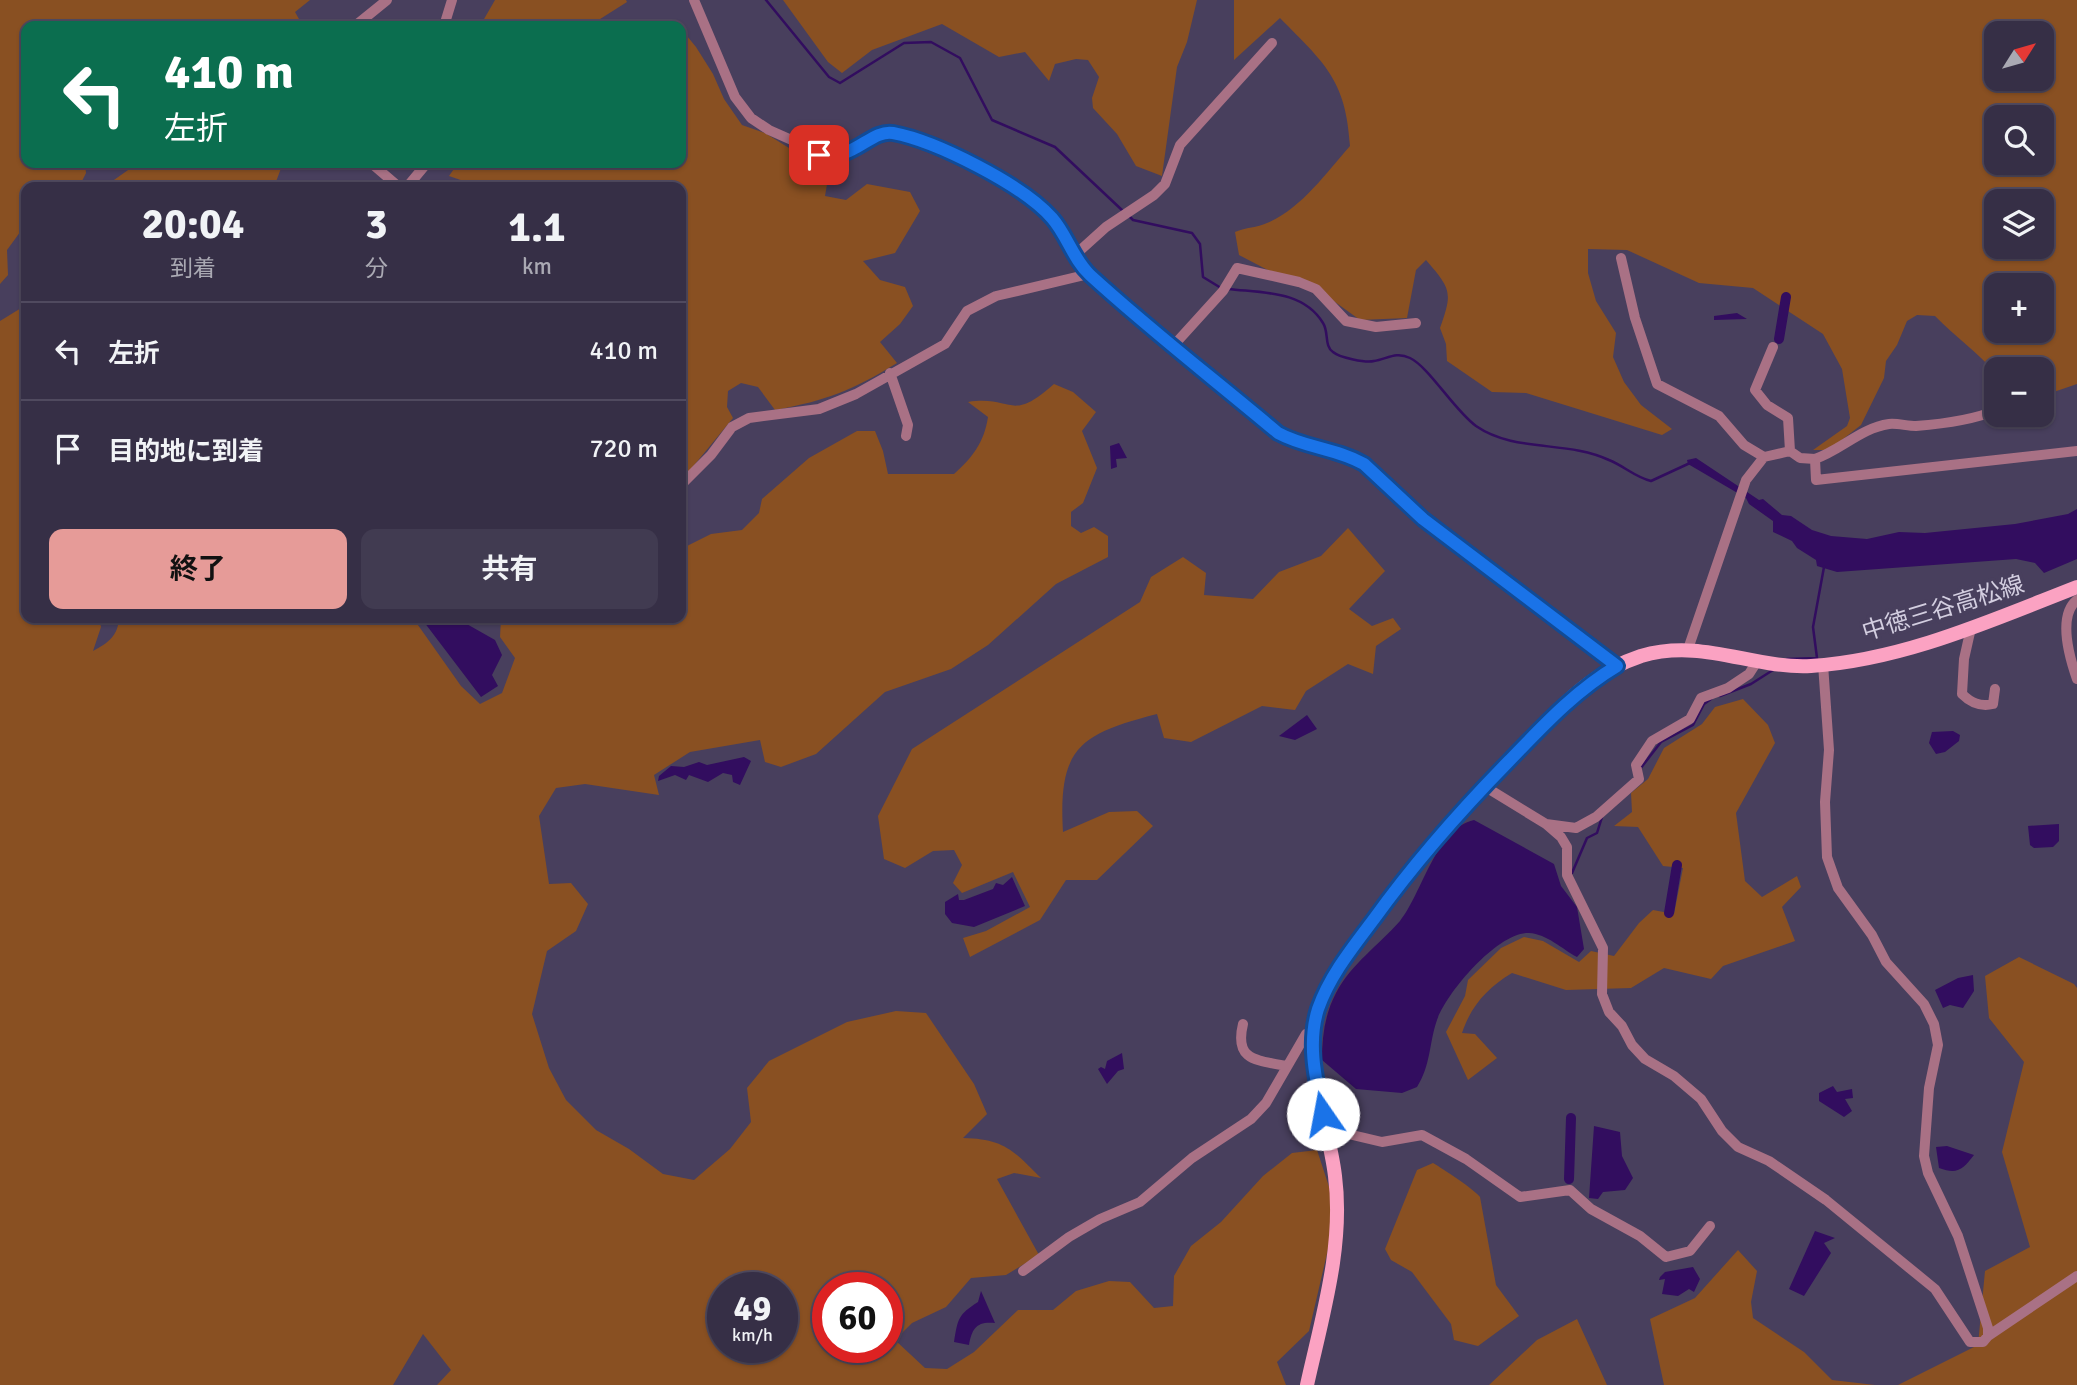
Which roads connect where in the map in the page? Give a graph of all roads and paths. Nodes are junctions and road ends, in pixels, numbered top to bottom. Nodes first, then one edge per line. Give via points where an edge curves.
1 (387, 0) edge
2 (452, 0) edge
3 (694, 0) edge
4 (361, 21) edge
5 (446, 21) edge
6 (1272, 43) dead end
7 (377, 168) edge
8 (423, 168) edge
9 (393, 182) edge
10 (411, 182) edge
11 (1075, 255) junction
12 (1621, 258) dead end
13 (1089, 274) junction
14 (1416, 323) dead end
15 (1174, 345) junction
16 (1773, 346) dead end
17 (890, 373) junction
18 (1984, 413) edge
19 (906, 436) dead end
20 (1790, 451) junction
21 (2077, 451) edge
22 (1764, 457) junction
23 (1815, 459) junction
24 (686, 480) edge
25 (2077, 587) edge
26 (2077, 600) edge
27 (1972, 628) junction
28 (1688, 649) junction
29 (1758, 660) junction
30 (1823, 664) junction
31 (1617, 666) junction
32 (2077, 679) edge
33 (1995, 689) dead end
34 (1484, 786) junction
35 (1546, 824) junction
36 (1243, 1024) dead end
37 (1313, 1033) junction
38 (1286, 1066) junction
39 (1326, 1129) junction
40 (1710, 1226) dead end
41 (1023, 1271) dead end
42 (2077, 1276) edge
43 (1988, 1336) junction
44 (1307, 1385) edge

1 - 4 street
2 - 5 street
3 - 11 street via 735,97 751,118 819,155 849,153 876,136 893,133 964,159 1042,208
6 - 11 street via 1180,145 1165,184
7 - 9 street
8 - 10 street
11 - 13 street
12 - 22 street via 1657,384 1719,416 1744,445
13 - 15 street
13 - 17 street via 996,296 967,311 945,344
14 - 15 street via 1376,327 1346,321 1316,289 1237,268 1226,287
15 - 31 street via 1278,433 1364,464 1423,519
16 - 20 street via 1755,390 1767,405 1788,418
17 - 19 street via 908,425
17 - 24 street via 819,409 749,418 732,427
18 - 23 street via 1914,426 1890,423
20 - 22 street
20 - 23 street via 1800,458
21 - 23 street via 1816,480
22 - 28 street via 1744,486
25 - 27 main road, 中徳三谷高松線
26 - 32 street via 2069,609 2068,622 2068,645
27 - 30 main road, 中徳三谷高松線 via 1908,648
27 - 33 street via 1962,694 1970,702 1993,704
28 - 29 main road, 中徳三谷高松線
28 - 31 main road, 中徳三谷高松線 via 1644,655
29 - 30 main road, 中徳三谷高松線 via 1795,666
29 - 35 street via 1749,674 1702,698 1690,719 1652,741 1636,765 1639,779 1596,817 1576,828
30 - 43 street via 1829,750 1827,857 1838,888 1934,1024 1938,1045 1929,1088 1924,1156 1958,1236
31 - 34 main road, 中徳三谷高松線 via 1589,682
34 - 35 street
34 - 37 main road, 中徳三谷高松線 via 1432,844 1354,945 1325,992
35 - 43 street via 1567,847 1567,874 1603,948 1602,994 1609,1012 1639,1052 1702,1099 1738,1147 1769,1161 1826,1199 1935,1289 1970,1342 1983,1342
36 - 38 street via 1240,1035 1246,1055
37 - 38 street via 1306,1034
37 - 39 main road, 中徳三谷高松線 via 1315,1075
38 - 41 street via 1266,1103 1251,1119 1192,1158 1140,1202 1090,1225
39 - 40 street via 1382,1142 1422,1135 1520,1197 1570,1190 1665,1257 1690,1251
39 - 44 main road, 中徳三谷高松線 via 1336,1177 1338,1225
42 - 43 street

